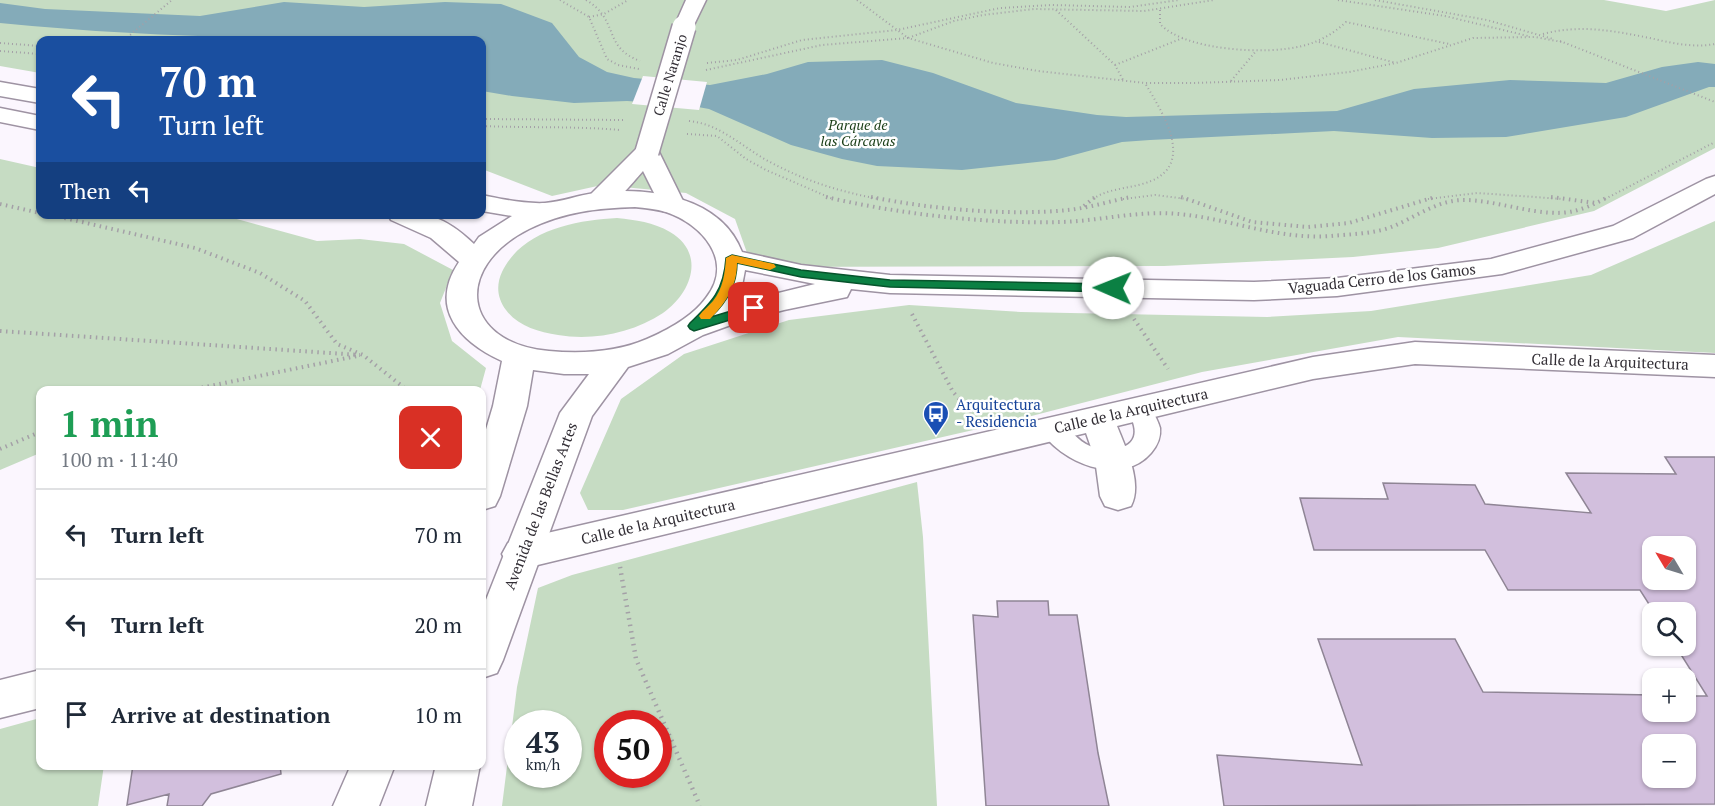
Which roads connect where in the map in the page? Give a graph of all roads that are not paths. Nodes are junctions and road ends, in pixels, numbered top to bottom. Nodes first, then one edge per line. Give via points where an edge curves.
1 (696, 0) edge
2 (0, 89) edge
3 (36, 95) edge
4 (0, 114) edge
5 (36, 122) edge
6 (647, 152) junction
7 (1715, 184) edge
8 (601, 199) junction
9 (486, 204) edge
10 (672, 205) junction
11 (546, 211) junction
12 (415, 219) edge
13 (732, 258) junction
14 (473, 260) junction
15 (900, 284) junction
16 (694, 326) junction
17 (519, 357) junction
18 (616, 360) junction
19 (1715, 366) edge
20 (1139, 409) junction
21 (1098, 419) junction
22 (1052, 429) junction
23 (1112, 459) junction
24 (486, 483) edge
25 (1118, 496) dead end
26 (521, 554) junction
27 (486, 649) edge
28 (36, 689) edge
29 (0, 699) edge
30 (371, 770) edge
31 (457, 770) edge
32 (356, 806) edge
33 (448, 806) edge

1 - 6 main road, Calle Naranjo, bridge via 684,27
2 - 3 main road
4 - 5 main road
6 - 8 main road, Calle Naranjo
6 - 10 main road
7 - 15 main road, Vaguada Cerro de los Gamos via 1623,232 1492,267 1337,287 1254,291
8 - 10 main road, Vaguada Cerro de los Gamos via 638,199
8 - 11 main road, Vaguada Cerro de los Gamos
9 - 11 main road, Vaguada Cerro de los Gamos
10 - 13 main road, Vaguada Cerro de los Gamos via 699,216 719,233
11 - 14 main road, Vaguada Cerro de los Gamos via 492,240
12 - 14 main road via 456,240
13 - 15 main road, Vaguada Cerro de los Gamos via 801,274
13 - 16 main road, Vaguada Cerro de los Gamos via 731,276 719,302
14 - 17 main road, Vaguada Cerro de los Gamos via 462,282 461,305 470,326 490,344
15 - 16 main road, Vaguada Cerro de los Gamos via 794,296
16 - 18 main road, Vaguada Cerro de los Gamos via 659,346
17 - 18 main road, Vaguada Cerro de los Gamos via 565,364
17 - 24 main road via 510,406
18 - 26 main road, Avenida de las Bellas Artes via 577,413
19 - 20 main road, Calle de la Arquitectura via 1415,353 1313,368
20 - 21 main road, Calle de la Arquitectura
20 - 23 lane via 1147,420 1146,443 1136,452
21 - 22 main road, Calle de la Arquitectura
21 - 23 main road
22 - 23 lane via 1072,450 1088,457
22 - 26 main road, Calle de la Arquitectura
23 - 25 main road
26 - 27 main road, Avenida de las Bellas Artes
28 - 29 main road
30 - 32 main road
31 - 33 main road

